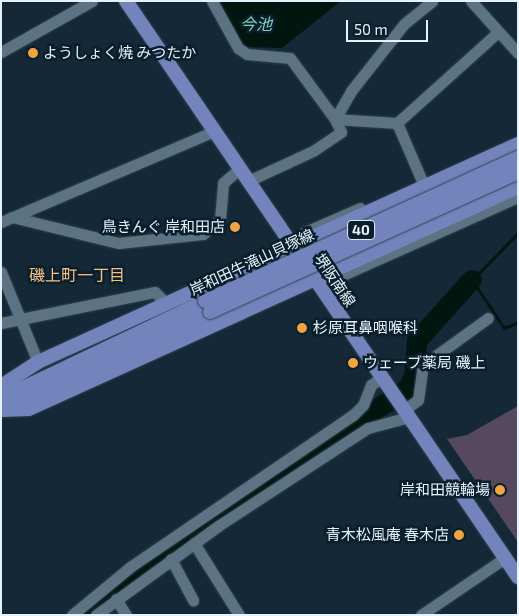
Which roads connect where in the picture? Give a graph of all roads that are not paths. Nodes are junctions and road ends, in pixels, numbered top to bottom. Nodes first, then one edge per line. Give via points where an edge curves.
1 (92, 1) edge
2 (126, 1) edge
3 (212, 1) edge
4 (432, 1) edge
5 (471, 1) edge
6 (498, 32) junction
7 (1, 52) edge
8 (518, 54) edge
9 (335, 119) junction
10 (397, 123) junction
11 (214, 131) junction
12 (518, 137) edge
13 (511, 147) edge
14 (518, 158) edge
15 (240, 168) junction
16 (518, 172) edge
17 (248, 180) junction
18 (422, 181) junction
19 (518, 186) edge
20 (518, 196) edge
21 (7, 220) edge
22 (293, 246) junction
23 (1, 272) edge
24 (316, 280) junction
25 (167, 304) junction
26 (207, 306) junction
27 (20, 319) junction
28 (480, 319) dead end
29 (1, 323) edge
30 (38, 362) junction
31 (384, 379) junction
32 (1, 386) edge
33 (1, 398) edge
34 (1, 409) edge
35 (405, 411) junction
36 (210, 514) junction
37 (218, 526) junction
38 (194, 543) junction
39 (505, 558) junction
40 (171, 559) junction
41 (518, 577) edge
42 (116, 598) junction
43 (193, 600) dead end
44 (72, 615) edge
45 (96, 615) edge
46 (126, 615) edge
47 (239, 615) edge
48 (421, 615) edge

1 - 7 street
2 - 11 main road, 堺阪南線
3 - 9 street via 238,48 247,54 290,58
4 - 9 street via 404,24 351,91
5 - 6 street
6 - 8 street
6 - 10 street
9 - 10 street
9 - 17 street via 341,132 313,151
10 - 18 street
11 - 15 main road, 堺阪南線
11 - 21 street
12 - 18 street
13 - 22 main road
14 - 26 main road, 岸和田牛滝山貝塚線 / 40, bridge
15 - 17 main road, 堺阪南線
15 - 21 street via 222,183 220,219 203,234 120,243
16 - 26 main road, 岸和田牛滝山貝塚線 / 40, bridge
17 - 22 main road, 堺阪南線
18 - 22 street via 305,232
19 - 24 main road
20 - 24 street via 336,278
22 - 24 main road, 堺阪南線
22 - 25 main road
23 - 27 street
24 - 31 main road, 堺阪南線
24 - 34 main road via 29,409
25 - 27 street via 155,292
25 - 30 main road
26 - 33 main road, 岸和田牛滝山貝塚線 / 40
26 - 34 main road, 岸和田牛滝山貝塚線 / 40
27 - 29 street
27 - 30 street
28 - 35 street via 442,343 423,365 418,400
30 - 32 main road
31 - 35 main road, 堺阪南線
31 - 36 street via 371,385 363,405 353,415
35 - 37 street via 368,428
35 - 39 main road, 堺阪南線
36 - 37 street
36 - 44 street via 124,572
37 - 38 street
38 - 40 street
38 - 47 street
39 - 41 main road, 堺阪南線
39 - 48 street
40 - 42 street
40 - 43 street
42 - 45 street
42 - 46 street

